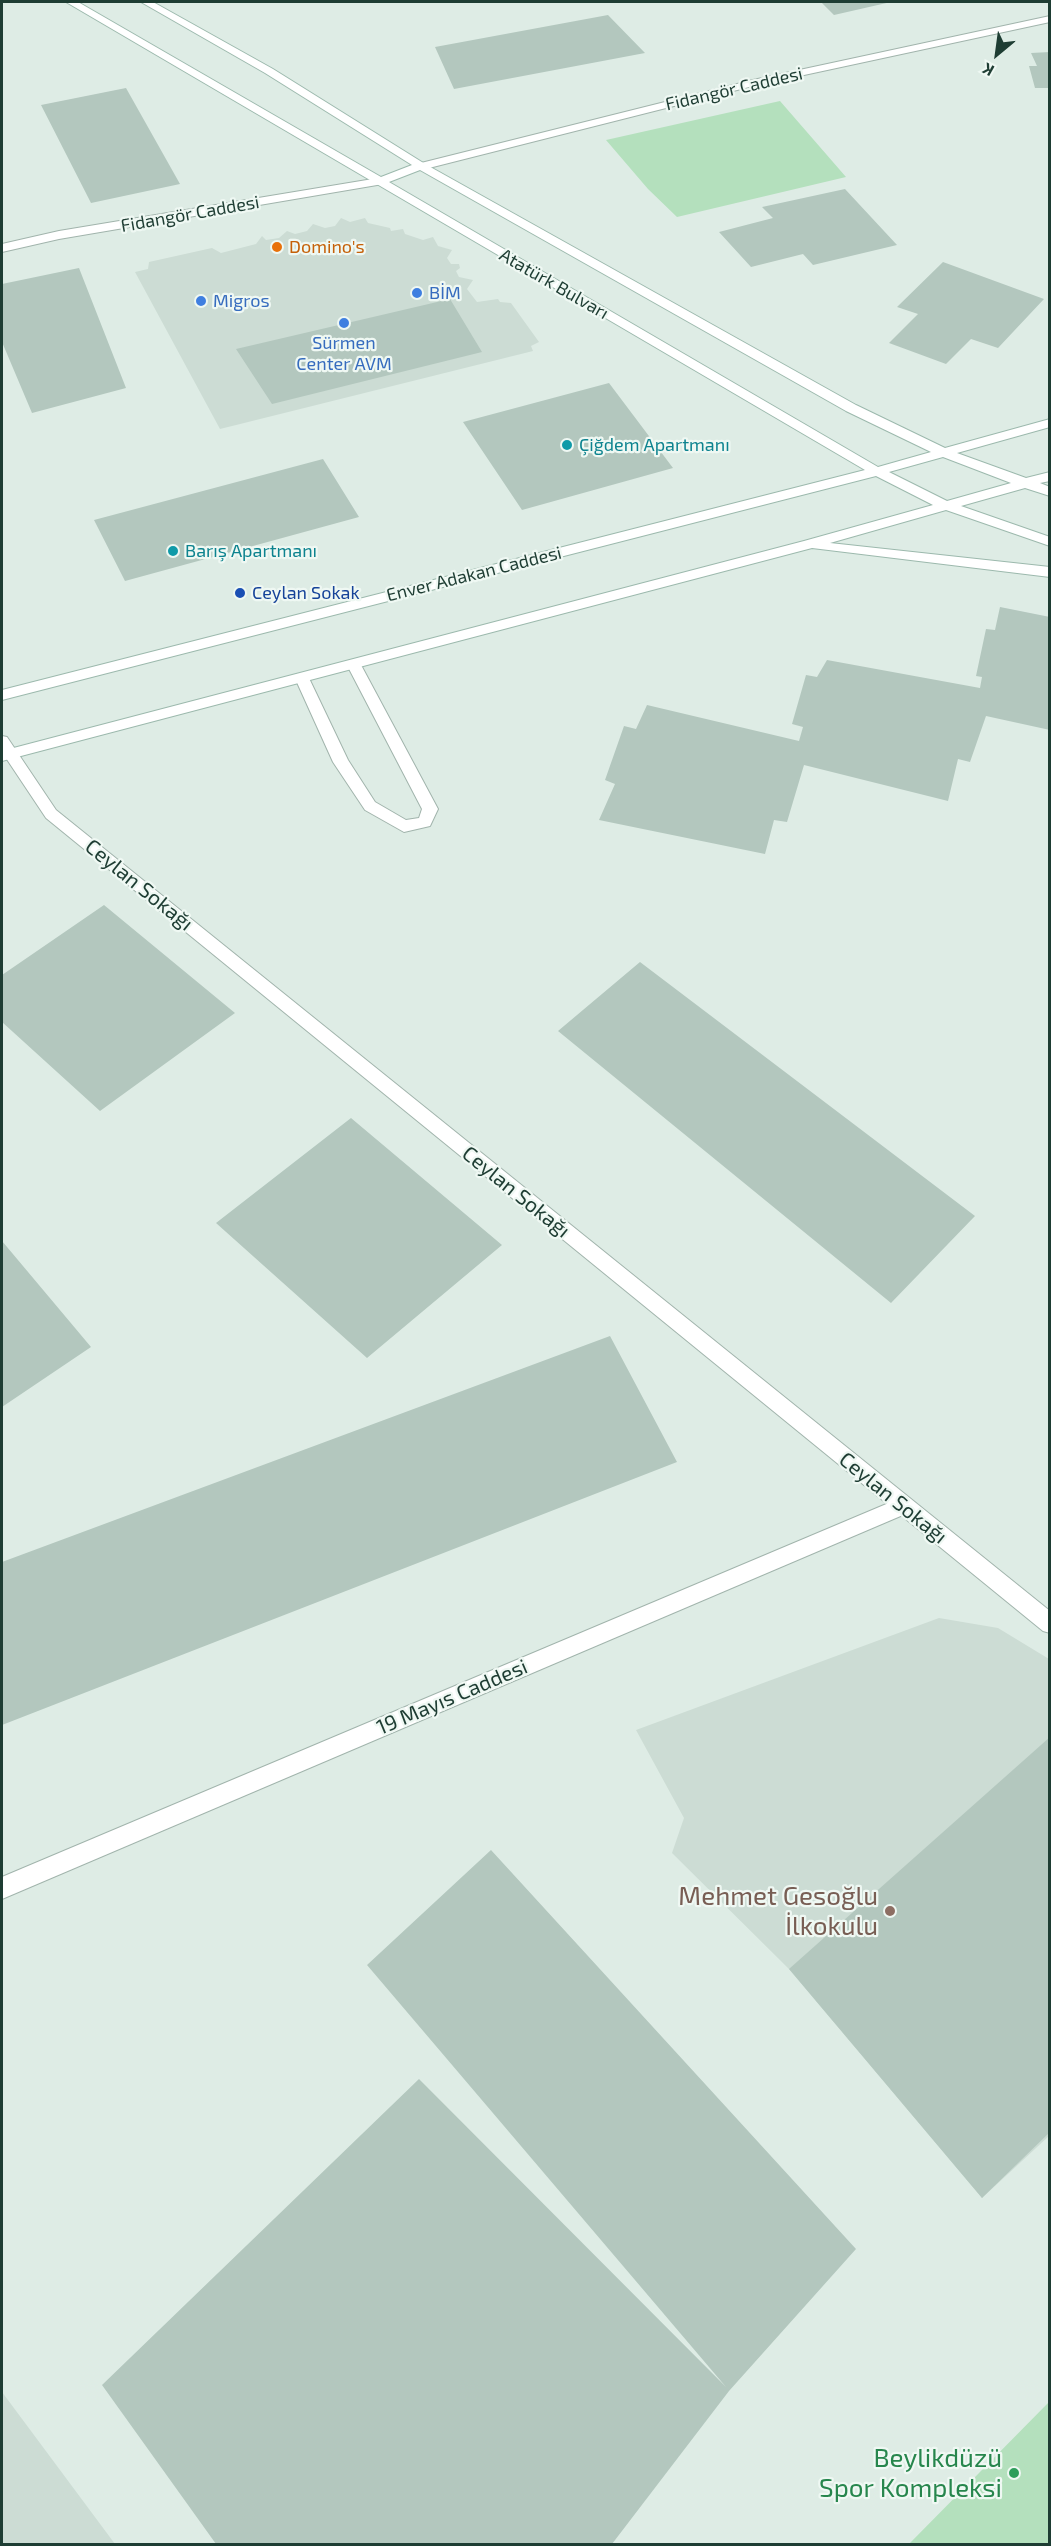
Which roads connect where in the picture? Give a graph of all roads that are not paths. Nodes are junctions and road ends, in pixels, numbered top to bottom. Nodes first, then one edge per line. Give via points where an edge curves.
1 (71, 2) edge
2 (146, 2) edge
3 (1050, 19) edge
4 (421, 166) junction
5 (379, 182) junction
6 (2, 248) edge
7 (1050, 423) edge
8 (944, 453) junction
9 (876, 471) junction
10 (1050, 476) edge
11 (1028, 484) junction
12 (1050, 492) edge
13 (943, 504) junction
14 (1050, 542) edge
15 (807, 545) junction
16 (1050, 572) edge
17 (354, 665) junction
18 (302, 678) junction
19 (2, 695) edge
20 (4, 750) edge
21 (903, 1506) junction
22 (1050, 1624) edge
23 (2, 1888) edge

1 - 5 main road, Atatürk Bulvarı
2 - 4 main road, Atatürk Bulvarı via 269,71
3 - 4 main road, Fidangör Caddesi via 753,83
4 - 5 main road, Fidangör Caddesi
4 - 8 main road, Atatürk Bulvarı via 851,408
5 - 6 main road, Fidangör Caddesi
5 - 9 main road, Atatürk Bulvarı
7 - 8 main road
8 - 9 main road, Enver Adakan Caddesi
8 - 11 main road, Atatürk Bulvarı
9 - 13 main road, Atatürk Bulvarı
9 - 19 main road, Enver Adakan Caddesi
10 - 11 main road
11 - 12 main road, Atatürk Bulvarı
11 - 13 main road
13 - 14 main road, Atatürk Bulvarı
13 - 15 main road
15 - 16 main road
15 - 17 main road
17 - 18 main road
17 - 18 main road via 430,809 425,822 404,826 370,806 341,762
18 - 20 main road
20 - 21 main road, Ceylan Sokağı via 51,814
21 - 22 main road, Ceylan Sokağı
21 - 23 main road, 19 Mayıs Caddesi

